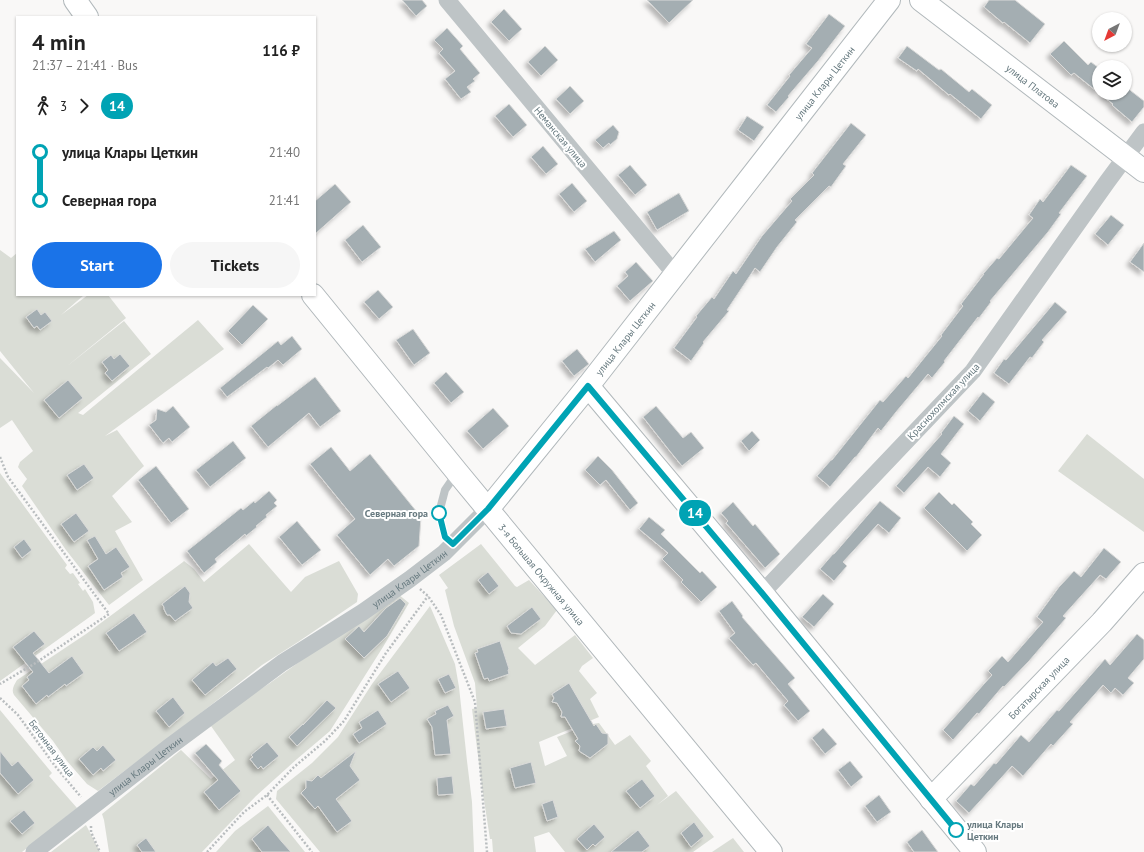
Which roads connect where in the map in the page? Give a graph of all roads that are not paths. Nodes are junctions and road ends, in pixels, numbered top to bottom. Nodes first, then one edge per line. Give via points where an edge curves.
1 (75, 0) edge
2 (447, 0) edge
3 (889, 0) edge
4 (921, 0) edge
5 (86, 16) edge
6 (1144, 132) edge
7 (1125, 158) junction
8 (1144, 172) edge
9 (675, 274) junction
10 (315, 296) edge
11 (588, 386) junction
12 (457, 472) junction
13 (488, 509) junction
14 (453, 544) junction
15 (1144, 574) edge
16 (762, 593) junction
17 (931, 799) junction
18 (34, 852) edge
19 (771, 852) edge
20 (975, 852) edge

1 - 5 street
2 - 9 street, Неманская улица
3 - 9 street, улица Клары Цеткин
4 - 7 street, улица Платова
6 - 7 street, Краснохолмская улица
7 - 8 street, улица Платова
7 - 16 street, Краснохолмская улица via 973,371
9 - 11 street, улица Клары Цеткин
10 - 12 street, 3-я Большая Окружная улица
11 - 13 street, улица Клары Цеткин
11 - 16 street
12 - 13 street, 3-я Большая Окружная улица
12 - 14 lane via 445,490 439,513 445,537
13 - 14 street, улица Клары Цеткин
13 - 19 street, 3-я Большая Окружная улица
14 - 18 street, улица Клары Цеткин via 363,612 282,663
15 - 17 street, Богатырская улица via 1102,622
16 - 17 street
17 - 20 street

